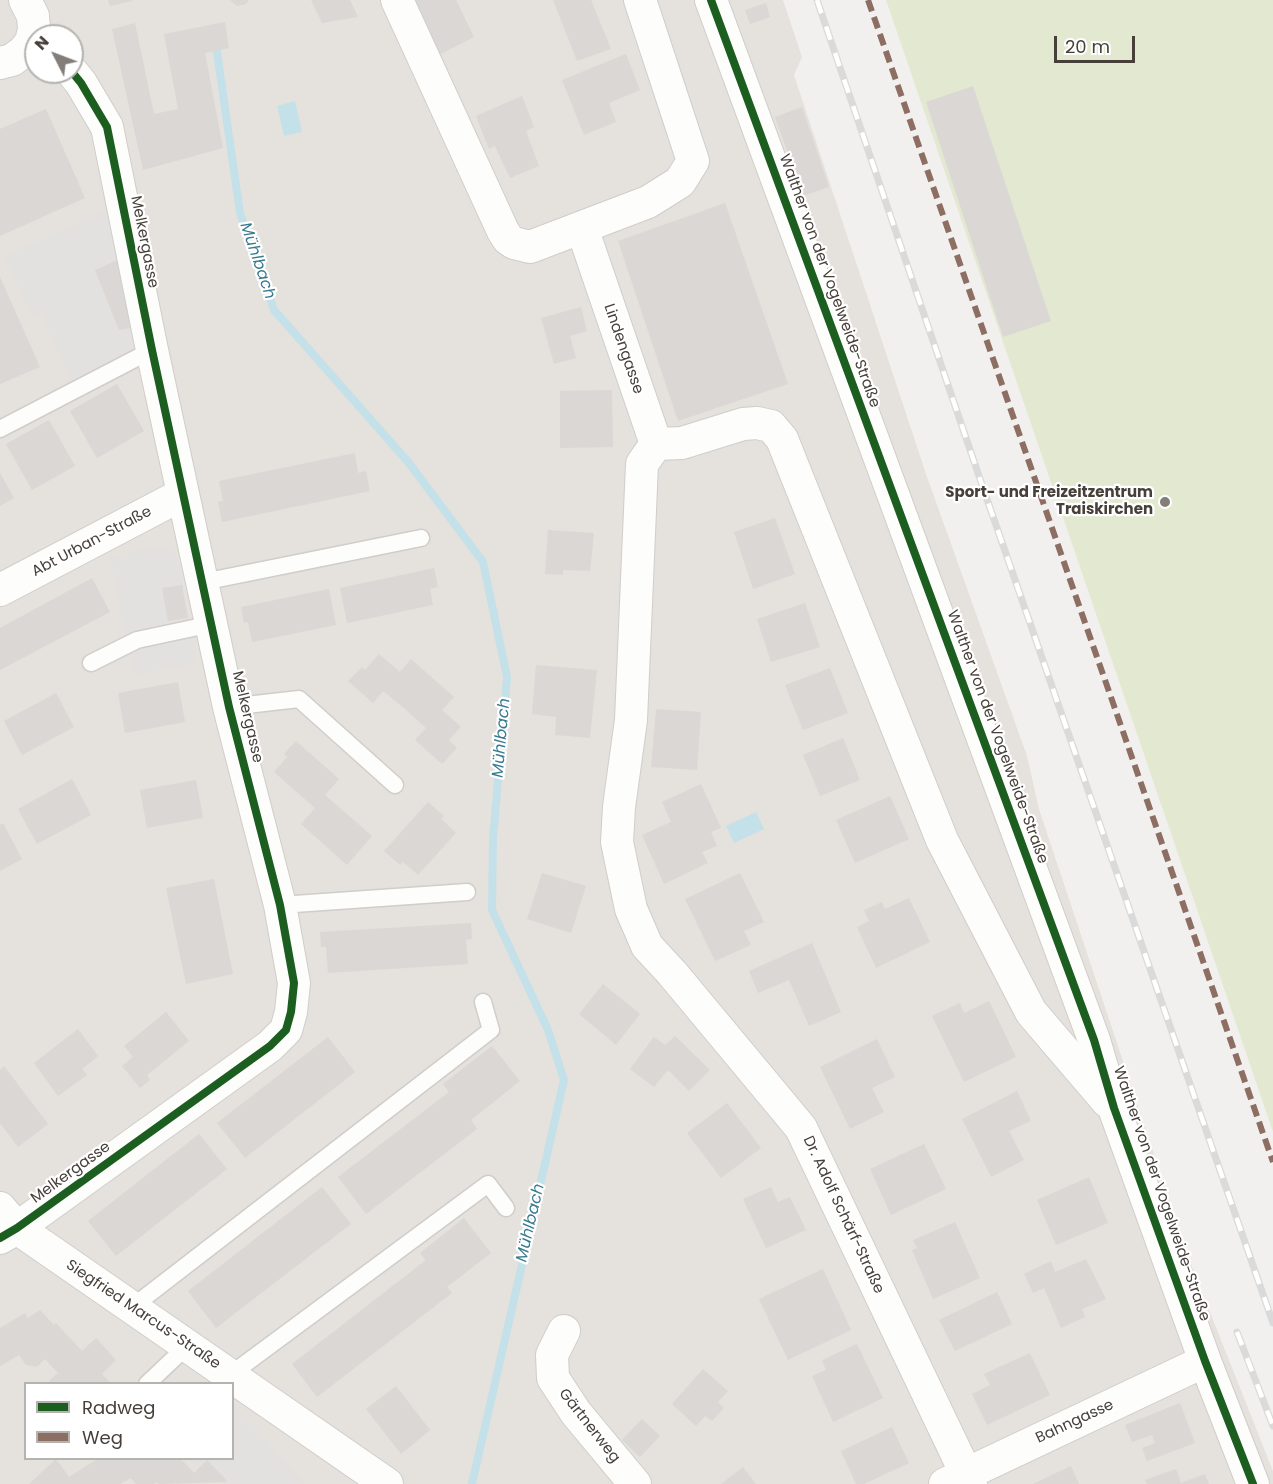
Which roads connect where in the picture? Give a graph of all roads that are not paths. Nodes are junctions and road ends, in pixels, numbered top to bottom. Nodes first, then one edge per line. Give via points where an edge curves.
1 (25, 0) edge
2 (397, 0) edge
3 (640, 0) edge
4 (711, 0) edge
5 (34, 24) edge
6 (24, 51) edge
7 (0, 63) edge
8 (82, 84) edge
9 (582, 228) junction
10 (152, 350) junction
11 (0, 429) edge
12 (656, 444) junction
13 (183, 494) junction
14 (421, 538) dead end
15 (203, 582) junction
16 (0, 590) edge
17 (212, 624) junction
18 (91, 663) dead end
19 (229, 707) junction
20 (395, 785) dead end
21 (467, 892) dead end
22 (280, 905) junction
23 (483, 1002) dead end
24 (1114, 1108) junction
25 (506, 1208) dead end
26 (6, 1225) edge
27 (130, 1308) junction
28 (564, 1331) dead end
29 (187, 1346) junction
30 (1205, 1361) junction
31 (230, 1375) junction
32 (148, 1382) edge
33 (960, 1480) edge
34 (387, 1484) edge
35 (635, 1484) edge
36 (1253, 1484) edge

1 - 5 street
2 - 9 street via 508,240 530,247
3 - 9 street via 693,161 680,182 648,202
4 - 24 street, Walther von der Vogelweide-Straße via 1094,1040
6 - 7 street
8 - 10 street, Melkergasse via 107,127
9 - 12 street, Lindengasse
10 - 11 lane
10 - 13 street, Melkergasse
12 - 24 street, Walther von der Vogelweide-Straße via 682,443 757,423 771,426 782,439 942,840 1031,1012
12 - 33 street, Dr. Adolf Schärf-Straße via 642,464 631,720 617,842 632,909 647,946 801,1128
13 - 15 street, Melkergasse
13 - 16 street, Abt Urban-Straße
14 - 15 lane
15 - 17 street, Melkergasse
17 - 18 lane via 137,640
17 - 19 street, Melkergasse
19 - 20 lane via 299,699
19 - 22 street, Melkergasse
21 - 22 lane
22 - 26 street, Melkergasse via 294,983 286,1030 270,1046
23 - 27 lane via 491,1030
24 - 30 street, Walther von der Vogelweide-Straße
25 - 31 lane via 488,1184
26 - 27 street, Siegfried Marcus-Straße
27 - 29 street, Siegfried Marcus-Straße
28 - 35 street, Gärtnerweg via 552,1355 553,1378 576,1413
29 - 31 street, Siegfried Marcus-Straße
29 - 32 lane
30 - 33 street, Bahngasse
30 - 36 street, Walther von der Vogelweide-Straße
31 - 34 street, Siegfried Marcus-Straße

